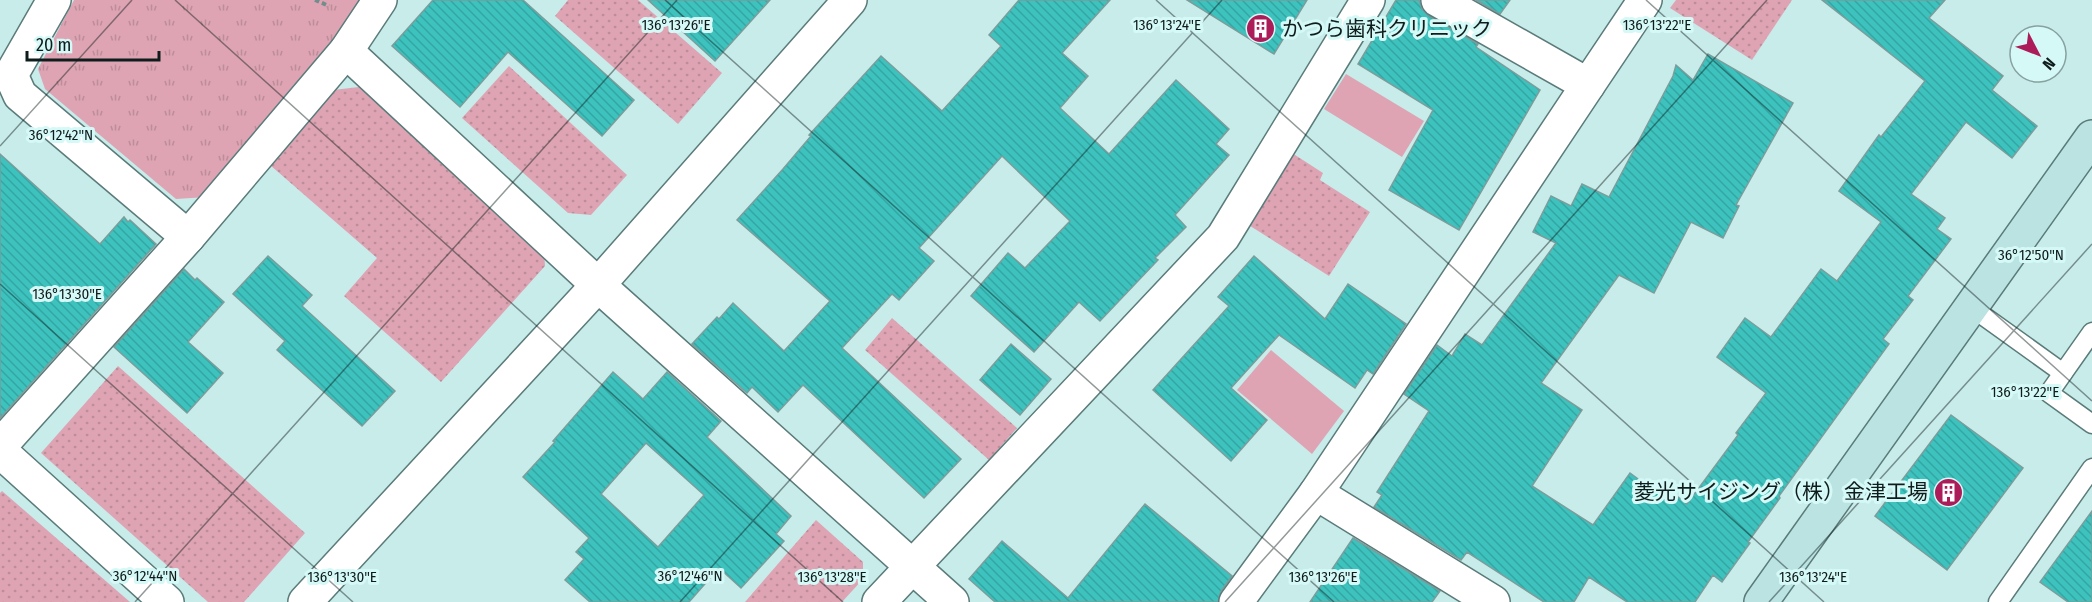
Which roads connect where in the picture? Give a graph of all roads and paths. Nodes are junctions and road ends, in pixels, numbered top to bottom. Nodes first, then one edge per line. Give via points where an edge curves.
1 (54, 0) edge
2 (380, 0) edge
3 (850, 0) edge
4 (1368, 0) edge
5 (1438, 0) edge
6 (1645, 0) edge
7 (346, 51) junction
8 (1588, 85) junction
9 (2092, 137) edge
10 (188, 237) junction
11 (598, 285) junction
12 (1971, 307) junction
13 (2092, 332) edge
14 (2063, 373) junction
15 (2092, 424) edge
16 (0, 446) edge
17 (0, 451) edge
18 (2092, 468) edge
19 (1316, 493) junction
20 (911, 567) junction
21 (167, 602) edge
22 (305, 602) edge
23 (879, 602) edge
24 (952, 602) edge
25 (1236, 602) edge
26 (1493, 602) edge
27 (1761, 602) edge
28 (1998, 602) edge

1 - 10 street via 11,75 20,95
2 - 7 street
3 - 11 street
4 - 20 street via 1223,237
5 - 8 street
6 - 8 street
7 - 10 street
7 - 11 street
8 - 19 street
9 - 12 street
10 - 16 street
11 - 20 street
11 - 22 street
12 - 14 lane
12 - 27 street
13 - 14 lane
14 - 15 lane via 2049,393
17 - 21 street
18 - 28 lane
19 - 25 street
19 - 26 street
20 - 23 street
20 - 24 street

